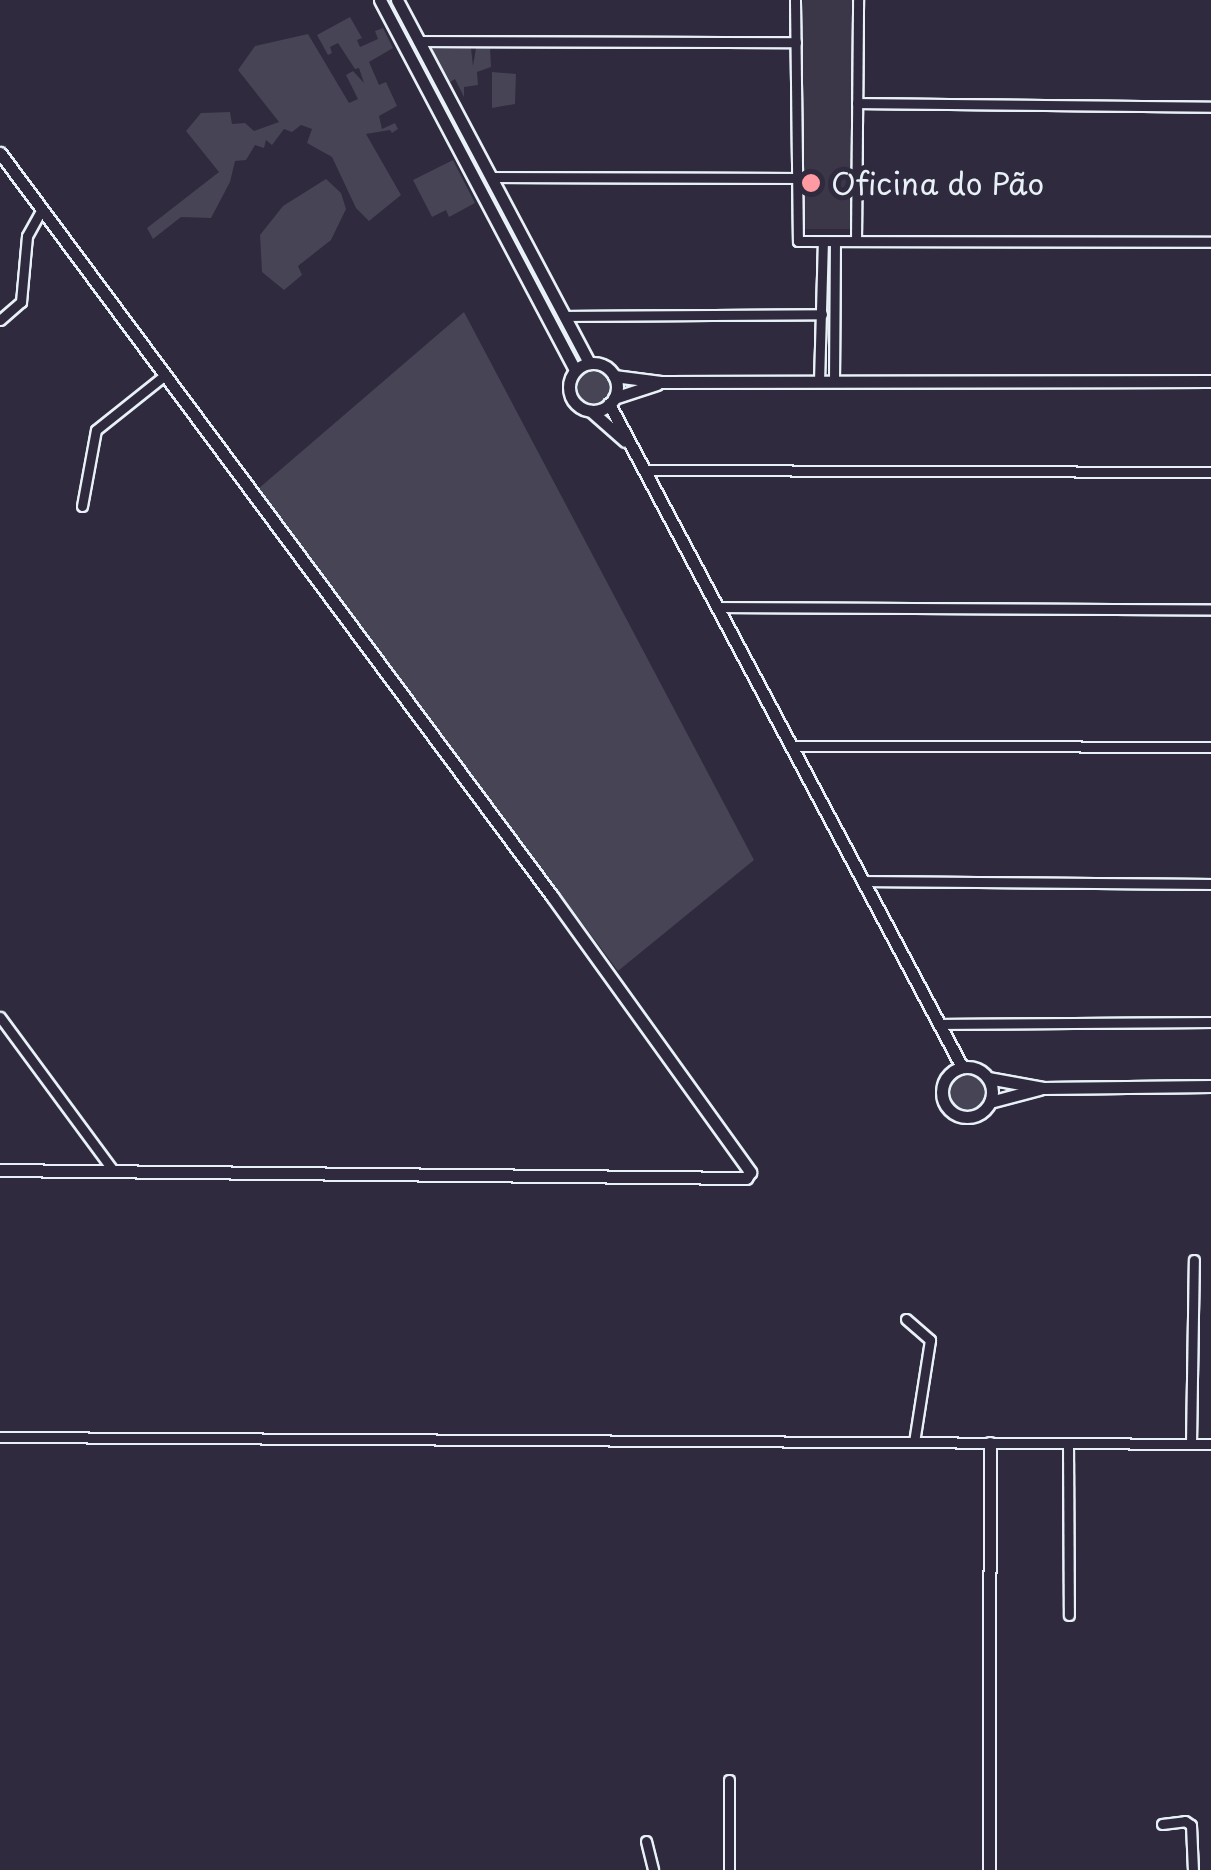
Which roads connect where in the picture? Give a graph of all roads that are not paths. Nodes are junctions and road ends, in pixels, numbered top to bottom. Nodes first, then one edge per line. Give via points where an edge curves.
1 (380, 0) edge
2 (397, 0) edge
3 (795, 0) edge
4 (858, 0) edge
5 (796, 42) junction
6 (418, 50) junction
7 (857, 103) junction
8 (1211, 106) edge
9 (0, 153) edge
10 (797, 178) junction
11 (494, 182) junction
12 (483, 195) junction
13 (42, 209) junction
14 (856, 241) junction
15 (822, 242) junction
16 (835, 242) junction
17 (1211, 242) edge
18 (822, 314) junction
19 (564, 316) junction
20 (0, 320) edge
21 (589, 363) junction
22 (575, 370) junction
23 (164, 376) junction
24 (614, 376) junction
25 (1211, 381) edge
26 (662, 382) junction
27 (819, 382) junction
28 (834, 382) junction
29 (612, 401) junction
30 (591, 411) junction
31 (629, 444) junction
32 (645, 470) junction
33 (1211, 472) edge
34 (82, 506) dead end
35 (718, 608) junction
36 (1211, 610) edge
37 (792, 746) junction
38 (1211, 746) edge
39 (863, 881) junction
40 (1211, 884) edge
41 (0, 1017) edge
42 (1211, 1022) edge
43 (938, 1024) junction
44 (962, 1067) junction
45 (988, 1078) junction
46 (1211, 1086) edge
47 (1043, 1088) junction
48 (990, 1102) junction
49 (0, 1170) edge
50 (113, 1170) junction
51 (1194, 1260) dead end
52 (906, 1320) dead end
53 (0, 1437) edge
54 (914, 1442) junction
55 (990, 1442) junction
56 (1068, 1443) junction
57 (1191, 1443) junction
58 (1211, 1444) edge
59 (1069, 1615) dead end
60 (729, 1780) dead end
61 (1162, 1824) dead end
62 (646, 1841) dead end
63 (653, 1870) edge
64 (729, 1870) edge
65 (989, 1870) edge
66 (1192, 1870) edge

1 - 6 street
2 - 6 street
3 - 5 street
4 - 7 street
5 - 6 street
5 - 10 street
6 - 11 street
6 - 12 street
7 - 8 street
7 - 14 street
9 - 13 street
10 - 11 street
10 - 15 street via 797,240
11 - 12 street
11 - 19 street
12 - 22 street
13 - 20 street via 27,236 21,302
13 - 23 street
14 - 16 street
14 - 17 street
15 - 16 street
15 - 18 street
16 - 28 street
18 - 19 street
18 - 27 street
19 - 21 street
21 - 22 street
21 - 24 street via 604,365
22 - 30 street via 568,384 572,400
23 - 34 street via 96,430
23 - 50 street via 750,1172 746,1178
24 - 26 street
24 - 29 street
25 - 28 street
26 - 27 street
26 - 29 street
27 - 28 street
29 - 30 street
29 - 31 street
30 - 31 street
31 - 32 street
32 - 33 street
32 - 35 street
35 - 36 street
35 - 37 street
37 - 38 street
37 - 39 street
39 - 40 street
39 - 43 street
41 - 50 street
42 - 43 street
43 - 44 street
44 - 45 street
44 - 48 street via 944,1082 945,1104 964,1117
45 - 47 street
45 - 48 street
46 - 47 street
47 - 48 street
49 - 50 street
51 - 57 street
52 - 54 street via 930,1340
53 - 54 street
54 - 55 street
55 - 56 street
55 - 65 street
56 - 57 street
56 - 59 street
57 - 58 street
60 - 64 street
61 - 66 street via 1192,1826
62 - 63 street

